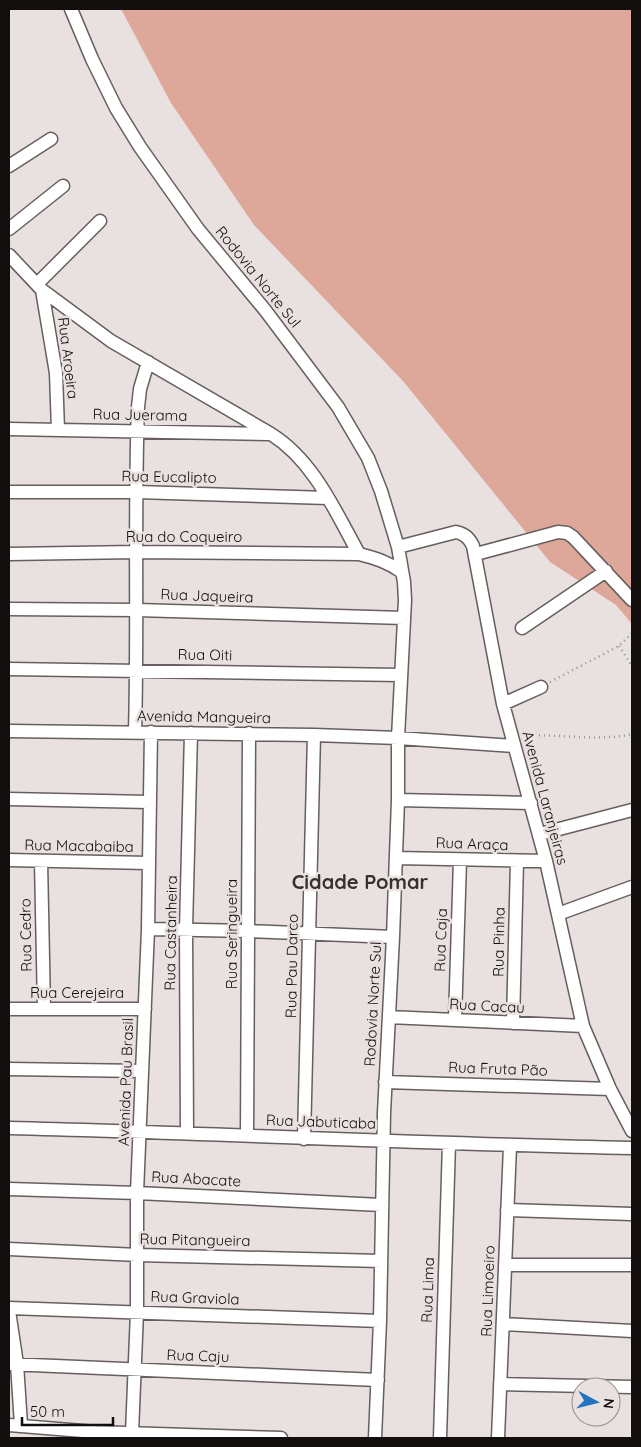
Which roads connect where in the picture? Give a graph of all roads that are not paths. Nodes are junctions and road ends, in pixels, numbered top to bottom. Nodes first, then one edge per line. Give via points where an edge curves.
1 (71, 9) edge
2 (51, 139) dead end
3 (9, 166) edge
4 (63, 186) dead end
5 (100, 221) dead end
6 (9, 229) edge
7 (9, 255) edge
8 (40, 287) junction
9 (148, 362) junction
10 (9, 429) edge
11 (58, 430) junction
12 (137, 431) junction
13 (271, 434) junction
14 (9, 492) edge
15 (137, 492) junction
16 (328, 498) junction
17 (398, 547) junction
18 (136, 552) junction
19 (9, 554) edge
20 (359, 554) junction
21 (476, 554) junction
22 (606, 571) junction
23 (402, 572) junction
24 (632, 600) edge
25 (9, 609) edge
26 (137, 610) junction
27 (404, 618) junction
28 (522, 628) dead end
29 (9, 669) edge
30 (137, 670) junction
31 (402, 675) junction
32 (541, 687) road end
33 (503, 704) junction
34 (9, 731) edge
35 (135, 732) junction
36 (151, 732) junction
37 (191, 733) junction
38 (249, 733) junction
39 (314, 735) junction
40 (398, 738) junction
41 (514, 746) junction
42 (9, 799) edge
43 (398, 800) junction
44 (149, 802) junction
45 (531, 803) junction
46 (632, 810) edge
47 (540, 834) junction
48 (396, 858) junction
49 (9, 860) edge
50 (460, 860) junction
51 (41, 861) junction
52 (517, 861) junction
53 (546, 861) junction
54 (148, 863) junction
55 (632, 887) edge
56 (558, 914) junction
57 (148, 929) junction
58 (186, 929) junction
59 (249, 930) junction
60 (309, 933) junction
61 (393, 937) junction
62 (9, 1009) edge
63 (44, 1009) junction
64 (144, 1009) junction
65 (389, 1017) junction
66 (455, 1020) junction
67 (513, 1023) junction
68 (583, 1026) junction
69 (9, 1070) edge
70 (142, 1071) junction
71 (386, 1082) junction
72 (610, 1089) junction
73 (9, 1128) edge
74 (632, 1131) edge
75 (140, 1132) junction
76 (187, 1133) junction
77 (247, 1136) junction
78 (304, 1139) junction
79 (383, 1141) junction
80 (449, 1143) junction
81 (510, 1146) junction
82 (632, 1148) edge
83 (9, 1189) edge
84 (138, 1193) junction
85 (381, 1205) junction
86 (507, 1210) junction
87 (632, 1214) edge
88 (9, 1249) edge
89 (138, 1255) junction
90 (381, 1261) junction
91 (632, 1265) edge
92 (505, 1266) junction
93 (9, 1309) edge
94 (137, 1312) junction
95 (380, 1321) junction
96 (503, 1324) junction
97 (632, 1331) edge
98 (13, 1364) edge
99 (134, 1370) junction
100 (378, 1380) junction
101 (500, 1384) junction
102 (632, 1387) edge
103 (15, 1425) edge
104 (132, 1433) junction
105 (94, 1435) edge
106 (281, 1438) edge
107 (376, 1438) edge
108 (440, 1438) edge
109 (498, 1438) edge

1 - 17 street, Rodovia Norte Sul via 116,108 140,147 198,229 265,310 338,407 368,458
2 - 3 street
4 - 6 street
5 - 8 street
7 - 8 street
8 - 9 street via 111,341
8 - 11 street, Rua Aroeira via 56,373
9 - 12 street via 139,396
9 - 13 street
10 - 11 street, Rua Juerama
11 - 12 street, Rua Juerama
12 - 13 street, Rua Juerama
12 - 15 street
13 - 16 street via 298,455
14 - 15 street, Rua Eucalipto
15 - 16 street, Rua Eucalipto
15 - 18 street
16 - 20 street
17 - 21 street, Avenida Laranjeiras via 456,532 470,539
17 - 23 street, Rodovia Norte Sul
18 - 19 street, Rua do Coqueiro
18 - 20 street, Rua do Coqueiro
18 - 26 street
20 - 23 street via 391,564
21 - 22 street via 563,532 574,537
21 - 33 street, Avenida Laranjeiras
22 - 24 street
22 - 28 street
23 - 27 street, Rodovia Norte Sul
25 - 26 street, Rua Jaqueira
26 - 27 street, Rua Jaqueira
26 - 30 street
27 - 31 street, Rodovia Norte Sul
29 - 30 street, Rua Oiti
30 - 31 street, Rua Oiti
30 - 35 street
31 - 40 street, Rodovia Norte Sul
32 - 33 street
33 - 41 street, Avenida Laranjeiras
34 - 35 street, Avenida Mangueira
35 - 36 street, Avenida Mangueira
36 - 37 street, Avenida Mangueira
36 - 44 street, Avenida Pau Brasil
37 - 38 street, Avenida Mangueira
37 - 58 street, Rua Castanheira
38 - 39 street, Avenida Mangueira
38 - 59 street, Rua Seringueira
39 - 40 street, Avenida Mangueira
39 - 60 street, Rua Pau Darco
40 - 41 street, Avenida Mangueira
40 - 43 street, Rodovia Norte Sul
41 - 45 street, Avenida Laranjeiras
42 - 44 street
43 - 45 street
43 - 48 street, Rodovia Norte Sul
44 - 54 street, Avenida Pau Brasil
45 - 47 street, Avenida Laranjeiras
46 - 47 street
47 - 53 street, Avenida Laranjeiras
48 - 50 street, Rua Araça
48 - 61 street, Rodovia Norte Sul
49 - 51 street, Rua Macabaiba
50 - 52 street, Rua Araça
50 - 66 street, Rua Caja
51 - 54 street, Rua Macabaiba
51 - 63 street, Rua Cedro
52 - 53 street, Rua Araça
52 - 67 street, Rua Pinha
53 - 56 street, Avenida Laranjeiras
54 - 57 street, Avenida Pau Brasil
55 - 56 street
56 - 68 street, Avenida Laranjeiras
57 - 58 street
57 - 64 street, Avenida Pau Brasil
58 - 59 street
58 - 76 street, Rua Castanheira
59 - 60 street
59 - 77 street, Rua Seringueira
60 - 61 street
60 - 78 street, Rua Pau Darco
61 - 65 street, Rodovia Norte Sul
62 - 63 street, Rua Cerejeira
63 - 64 street, Rua Cerejeira
64 - 70 street, Avenida Pau Brasil
65 - 66 street, Rua Cacau
65 - 71 street, Rodovia Norte Sul
66 - 67 street, Rua Cacau
67 - 68 street, Rua Cacau
68 - 72 street, Avenida Laranjeiras
69 - 70 street
70 - 75 street, Avenida Pau Brasil
71 - 72 street, Rua Fruta Pão
71 - 79 street, Rodovia Norte Sul
72 - 74 street, Avenida Laranjeiras
73 - 75 street, Rua Jabuticaba
75 - 76 street, Rua Jabuticaba
75 - 84 street, Avenida Pau Brasil
76 - 77 street, Rua Jabuticaba
77 - 78 street, Rua Jabuticaba
78 - 79 street, Rua Jabuticaba
79 - 80 street, Rua Jabuticaba
79 - 85 street, Rodovia Norte Sul
80 - 81 street, Rua Jabuticaba
80 - 108 street, Rua Lima
81 - 82 street, Rua Jabuticaba
81 - 86 street, Rua Limoeiro
83 - 84 street, Rua Abacate
84 - 85 street, Rua Abacate
84 - 89 street, Avenida Pau Brasil
85 - 90 street, Rodovia Norte Sul
86 - 87 street
86 - 92 street, Rua Limoeiro
88 - 89 street, Rua Pitangueira
89 - 90 street, Rua Pitangueira
89 - 94 street, Avenida Pau Brasil
90 - 95 street, Rodovia Norte Sul
91 - 92 street
92 - 96 street, Rua Limoeiro
93 - 94 street, Rua Graviola
93 - 98 street
94 - 95 street, Rua Graviola
94 - 99 street, Avenida Pau Brasil
95 - 100 street, Rodovia Norte Sul
96 - 97 street
96 - 101 street, Rua Limoeiro
98 - 99 street, Rua Caju
98 - 103 street
99 - 100 street, Rua Caju
99 - 104 street, Avenida Pau Brasil
100 - 107 street, Rodovia Norte Sul
101 - 102 street
101 - 109 street, Rua Limoeiro
103 - 105 street
104 - 105 street
104 - 106 street

